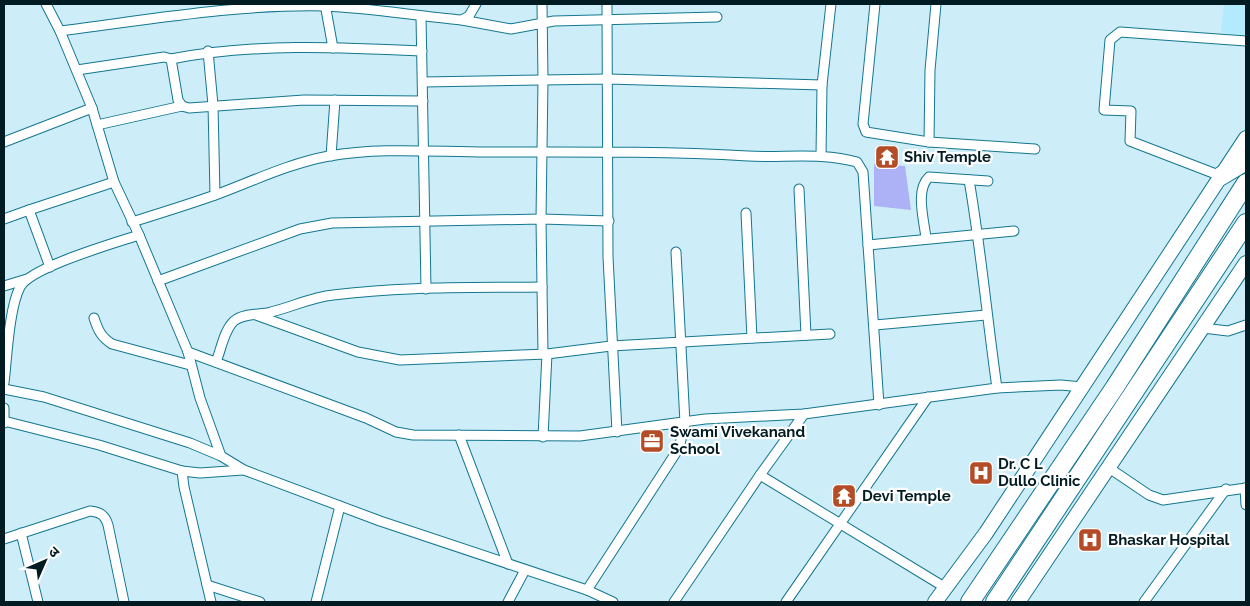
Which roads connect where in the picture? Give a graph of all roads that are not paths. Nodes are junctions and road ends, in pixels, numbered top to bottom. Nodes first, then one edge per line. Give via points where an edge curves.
1 (46, 4) edge
2 (407, 4) edge
3 (476, 4) edge
4 (542, 4) edge
5 (607, 4) edge
6 (831, 4) edge
7 (875, 4) edge
8 (936, 4) edge
9 (325, 5) edge
10 (407, 14) junction
11 (421, 16) junction
12 (717, 18) dead end
13 (606, 19) junction
14 (462, 20) junction
15 (542, 22) junction
16 (60, 31) junction
17 (1246, 42) edge
18 (333, 48) junction
19 (208, 51) junction
20 (422, 51) junction
21 (171, 58) junction
22 (77, 70) junction
23 (608, 79) junction
24 (544, 80) junction
25 (423, 82) junction
26 (822, 85) junction
27 (335, 100) junction
28 (423, 101) junction
29 (213, 105) junction
30 (182, 106) junction
31 (92, 108) junction
32 (97, 125) junction
33 (1246, 138) edge
34 (4, 142) edge
35 (929, 142) junction
36 (424, 149) junction
37 (1035, 149) dead end
38 (540, 152) junction
39 (608, 153) junction
40 (331, 156) junction
41 (821, 156) junction
42 (1246, 160) edge
43 (1221, 176) junction
44 (969, 180) junction
45 (988, 181) dead end
46 (114, 182) junction
47 (1246, 183) edge
48 (799, 189) dead end
49 (215, 195) junction
50 (29, 210) junction
51 (746, 213) dead end
52 (4, 219) edge
53 (540, 219) junction
54 (426, 220) junction
55 (609, 221) junction
56 (132, 222) junction
57 (1246, 223) edge
58 (1014, 231) dead end
59 (979, 234) junction
60 (139, 235) junction
61 (926, 238) junction
62 (868, 245) junction
63 (676, 252) dead end
64 (1246, 263) edge
65 (50, 267) junction
66 (27, 279) junction
67 (158, 280) junction
68 (4, 286) edge
69 (542, 287) junction
70 (426, 289) junction
71 (256, 315) junction
72 (986, 315) junction
73 (94, 318) dead end
74 (875, 325) junction
75 (1246, 325) edge
76 (1202, 328) junction
77 (830, 334) dead end
78 (806, 335) junction
79 (752, 338) junction
80 (681, 343) junction
81 (611, 346) junction
82 (188, 352) junction
83 (545, 354) junction
84 (216, 362) junction
85 (190, 365) junction
86 (4, 383) edge
87 (1082, 387) junction
88 (997, 388) junction
89 (4, 389) edge
90 (928, 397) junction
91 (879, 405) junction
92 (4, 408) edge
93 (804, 414) junction
94 (4, 421) edge
95 (685, 423) junction
96 (617, 432) junction
97 (459, 435) junction
98 (544, 437) junction
99 (221, 456) junction
100 (1109, 468) junction
101 (182, 470) junction
102 (244, 470) junction
103 (760, 475) junction
104 (1246, 488) edge
105 (1226, 489) junction
106 (1246, 505) edge
107 (340, 506) junction
108 (839, 523) junction
109 (22, 534) junction
110 (4, 539) edge
111 (508, 564) junction
112 (526, 570) junction
113 (207, 585) junction
114 (946, 588) junction
115 (587, 590) junction
116 (38, 602) edge
117 (124, 602) edge
118 (210, 602) edge
119 (260, 602) edge
120 (316, 602) edge
121 (508, 602) edge
122 (613, 602) edge
123 (674, 602) edge
124 (786, 602) edge
125 (935, 602) edge
126 (970, 602) edge
127 (995, 602) edge
128 (1018, 602) edge
129 (1144, 602) edge

1 - 16 street
2 - 10 street
3 - 14 street via 469,16
4 - 15 street
5 - 13 street
6 - 26 street
7 - 35 street via 868,55 864,130 871,134
8 - 35 street via 930,70
9 - 10 street
9 - 16 street via 232,9
9 - 18 street
10 - 11 street
11 - 14 street
11 - 20 street
12 - 13 street
13 - 15 street
13 - 23 street
14 - 15 street via 511,29
15 - 24 street
16 - 22 street
17 - 43 street via 1120,32 1110,40 1104,110 1131,111 1130,140
18 - 19 street
18 - 20 street
19 - 21 street
19 - 29 street
20 - 25 street
21 - 22 street via 164,56
21 - 30 street via 178,100
22 - 31 street
23 - 24 street
23 - 26 street
23 - 39 street
24 - 25 street
24 - 38 street
25 - 28 street
26 - 41 street
27 - 28 street
27 - 29 street
27 - 40 street
28 - 36 street
29 - 30 street
29 - 49 street
30 - 32 street
31 - 32 street
31 - 34 street
32 - 46 street
33 - 43 street
35 - 37 street
36 - 38 street
36 - 40 street
36 - 54 street
38 - 39 street
38 - 53 street
39 - 41 street
39 - 55 street
40 - 49 street via 300,163
41 - 62 street via 860,165
42 - 43 highway
43 - 87 street
44 - 45 street
44 - 59 street
44 - 61 street via 929,177 924,182 921,191
46 - 50 street
46 - 56 street
47 - 126 highway via 1115,387
48 - 78 street
49 - 56 street
50 - 52 street
50 - 65 street
51 - 79 street
53 - 54 street
53 - 55 street
53 - 69 street
54 - 67 street via 316,225
54 - 70 street
55 - 81 street
56 - 60 street
57 - 127 highway
58 - 59 street
59 - 61 street
59 - 72 street
60 - 65 street
60 - 67 street
61 - 62 street
62 - 74 street
63 - 80 street
64 - 76 street
65 - 66 street
66 - 68 street
66 - 86 street via 16,297
67 - 82 street
69 - 70 street
69 - 83 street
70 - 71 street via 332,295
71 - 83 street via 358,352 387,359
71 - 84 street via 234,321
72 - 74 street
72 - 88 street
73 - 85 street via 104,339 112,344
74 - 91 street
75 - 76 street via 1228,331
76 - 100 street
77 - 78 street
78 - 79 street
79 - 80 street
80 - 81 street
80 - 95 street
81 - 83 street
81 - 96 street
82 - 84 street
82 - 85 street
83 - 98 street
84 - 97 street via 396,432
85 - 99 street
87 - 88 street
87 - 114 street
88 - 90 street
89 - 99 street via 44,397 190,443
90 - 91 street
90 - 108 street
91 - 93 street
92 - 94 street
93 - 95 street
93 - 103 street
94 - 101 street
95 - 96 street
95 - 115 street via 679,448
96 - 98 street
97 - 98 street
97 - 111 street
99 - 102 street
100 - 105 street via 1149,495 1163,500
100 - 128 street
101 - 102 street via 207,473
101 - 113 street
102 - 107 street
103 - 108 street
103 - 123 street
104 - 105 street
104 - 106 street
105 - 129 street
107 - 111 street
107 - 120 street
108 - 114 street
108 - 124 street
109 - 110 street
109 - 116 street
109 - 117 street via 90,511 98,512 108,524
111 - 112 street
112 - 115 street
112 - 121 street
113 - 118 street
113 - 119 street
114 - 125 street
115 - 122 street

